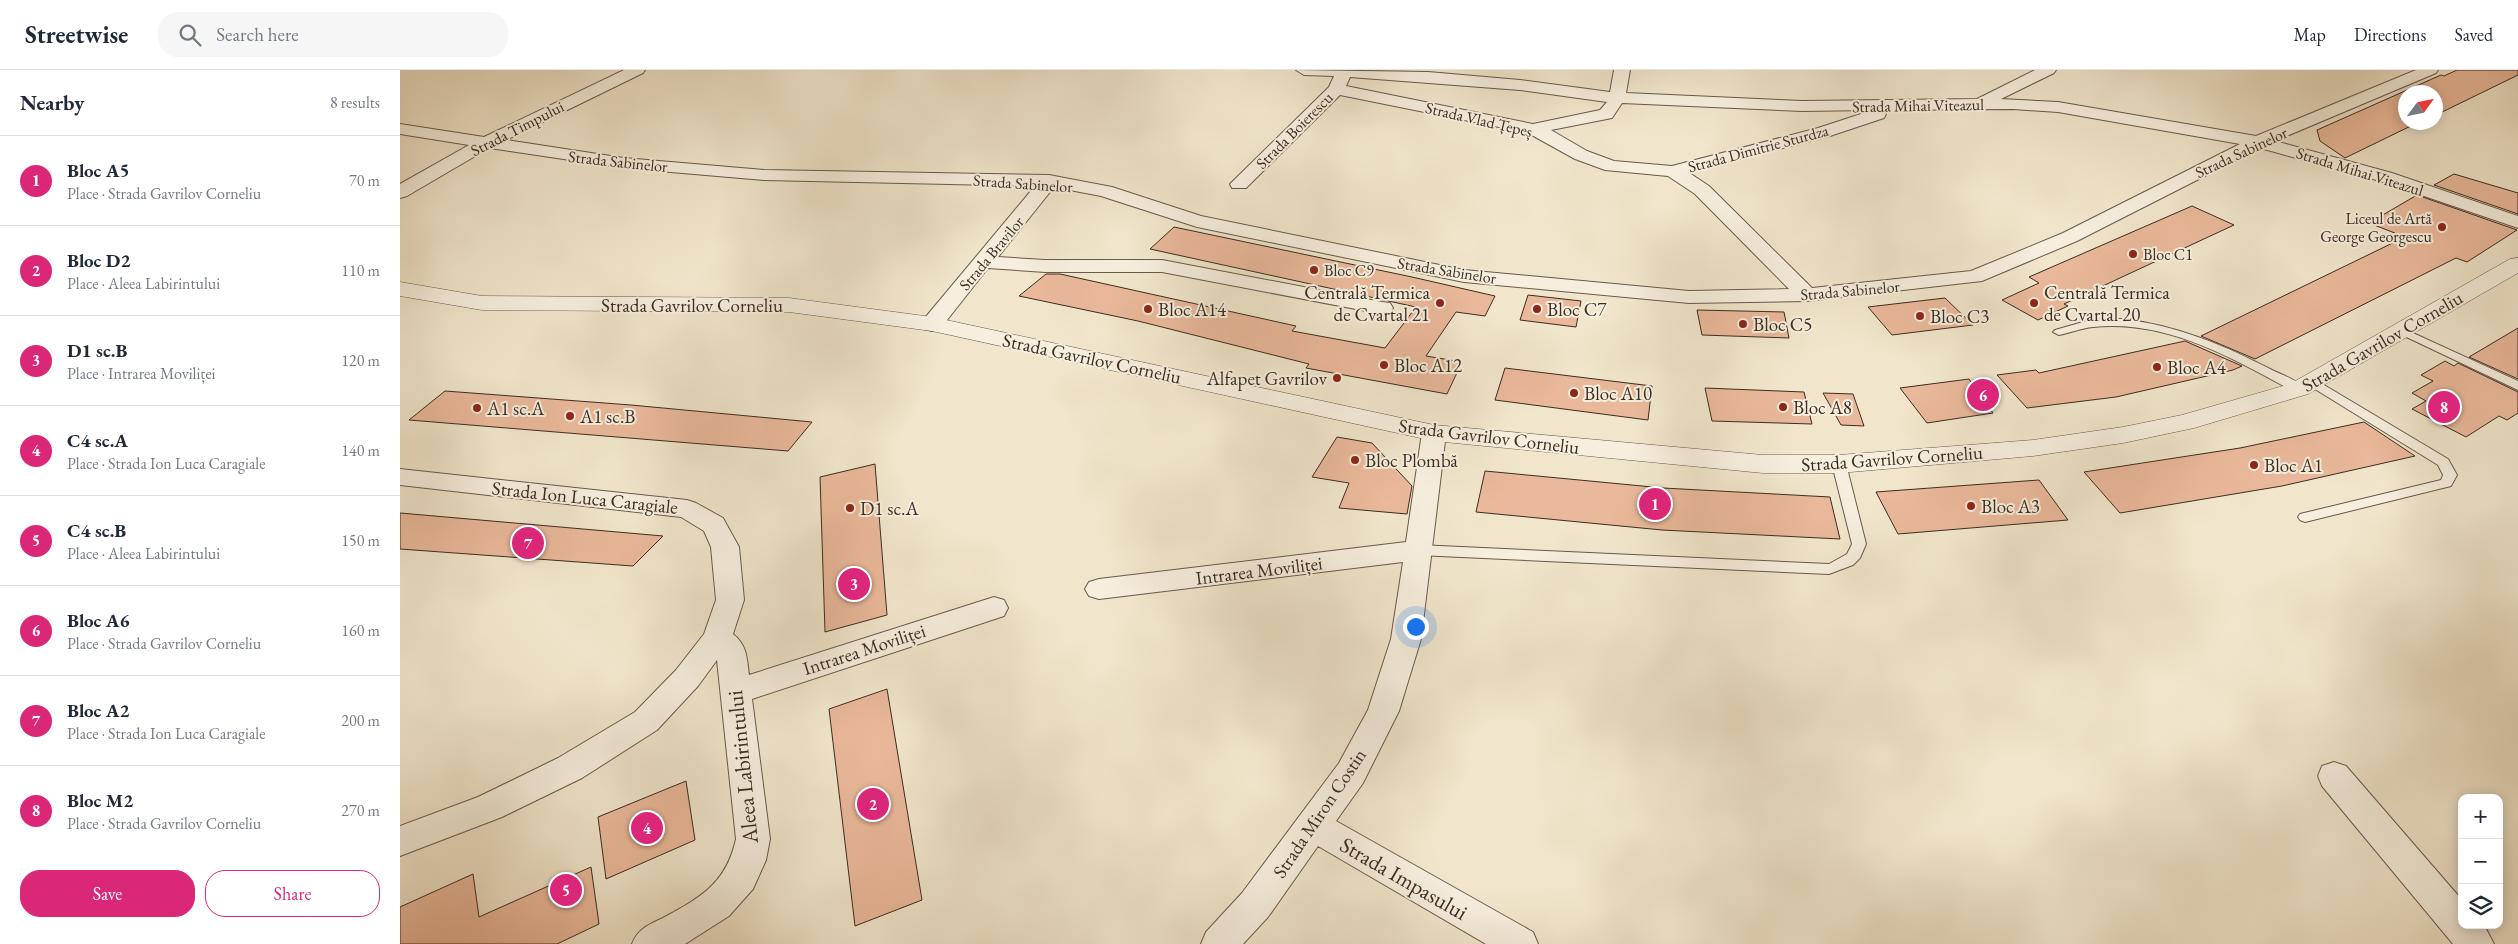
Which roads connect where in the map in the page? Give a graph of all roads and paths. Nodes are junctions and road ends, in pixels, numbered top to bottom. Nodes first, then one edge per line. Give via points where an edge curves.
1 (637, 70) edge
2 (1304, 70) edge
3 (1622, 70) edge
4 (2048, 70) edge
5 (2430, 70) edge
6 (1344, 72) junction
7 (1336, 89) junction
8 (1616, 98) junction
9 (1976, 104) junction
10 (1901, 106) junction
11 (400, 129) edge
12 (1533, 129) junction
13 (2258, 142) junction
14 (485, 144) junction
15 (1672, 171) junction
16 (1049, 182) junction
17 (1239, 184) dead end
18 (400, 192) edge
19 (2518, 222) edge
20 (983, 262) junction
21 (2518, 263) edge
22 (400, 289) edge
23 (1807, 295) junction
24 (1382, 308) dead end
25 (932, 324) junction
26 (2402, 331) junction
27 (2059, 332) dead end
28 (2307, 386) junction
29 (2518, 386) edge
30 (1434, 433) junction
31 (1839, 464) junction
32 (400, 477) edge
33 (2305, 517) dead end
34 (1418, 550) junction
35 (1099, 589) dead end
36 (994, 608) dead end
37 (717, 638) junction
38 (735, 692) junction
39 (2334, 776) dead end
40 (1314, 826) junction
41 (400, 841) edge
42 (650, 944) edge
43 (1219, 944) edge
44 (1520, 944) edge
45 (2476, 944) edge

1 - 14 street, Strada Timpului
2 - 6 street, Strada Mihai Viteazul
3 - 8 street
4 - 9 street
5 - 13 street, Strada Sabinelor
6 - 7 street, Strada Boierescu
6 - 8 street, Strada Mihai Viteazul via 1520,85
7 - 12 street, Strada Vlad Țepeș
7 - 17 street, Strada Boierescu
8 - 10 street, Strada Mihai Viteazul via 1802,106
8 - 12 street via 1606,114
9 - 10 street, Strada Mihai Viteazul
9 - 13 street, Strada Mihai Viteazul via 2058,107
10 - 15 street, Strada Dimitrie Sturdza via 1824,132
11 - 14 street, Strada Sabinelor
12 - 15 street, Strada Vlad Țepeș via 1581,155 1611,166
13 - 19 street, Strada Mihai Viteazul via 2386,177
13 - 23 street, Strada Sabinelor via 2070,238 1975,277
14 - 16 street, Strada Sabinelor via 624,162 764,175
14 - 18 street, Strada Timpului
15 - 23 street, Strada Vlad Țepeș via 1702,190
16 - 20 street, Strada Bravilor
16 - 23 street, Strada Sabinelor via 1105,191 1197,221 1464,276 1689,296
20 - 24 street via 1045,266 1162,266
20 - 25 street, Strada Bravilor
21 - 26 street, Strada Gavrilov Corneliu
22 - 25 street, Strada Gavrilov Corneliu via 482,303 806,306
25 - 30 street, Strada Gavrilov Corneliu
26 - 28 street, Strada Gavrilov Corneliu
26 - 29 lane
27 - 28 lane via 2102,321 2155,326 2196,338
28 - 31 street, Strada Gavrilov Corneliu via 2194,419 2123,435 2032,448
28 - 33 lane via 2443,462 2450,475 2446,483
30 - 31 street, Strada Gavrilov Corneliu via 1764,464
30 - 34 street, Strada Miron Costin
31 - 34 lane via 1859,544 1856,554 1844,565 1829,569
32 - 37 street, Strada Ion Luca Caragiale via 687,509 714,525 725,547 730,600
34 - 35 street, Intrarea Moviliței
34 - 40 street, Strada Miron Costin via 1406,639 1384,711 1351,773
36 - 38 street, Intrarea Moviliței
37 - 38 street, Aleea Labirintului via 731,649
37 - 41 street, Strada Ion Luca Caragiale via 687,678 646,721 570,768 499,803
38 - 42 street, Aleea Labirintului via 753,839 751,854 743,873 718,906
39 - 45 street
40 - 43 street, Strada Miron Costin via 1255,906
40 - 44 street, Strada Impasului

